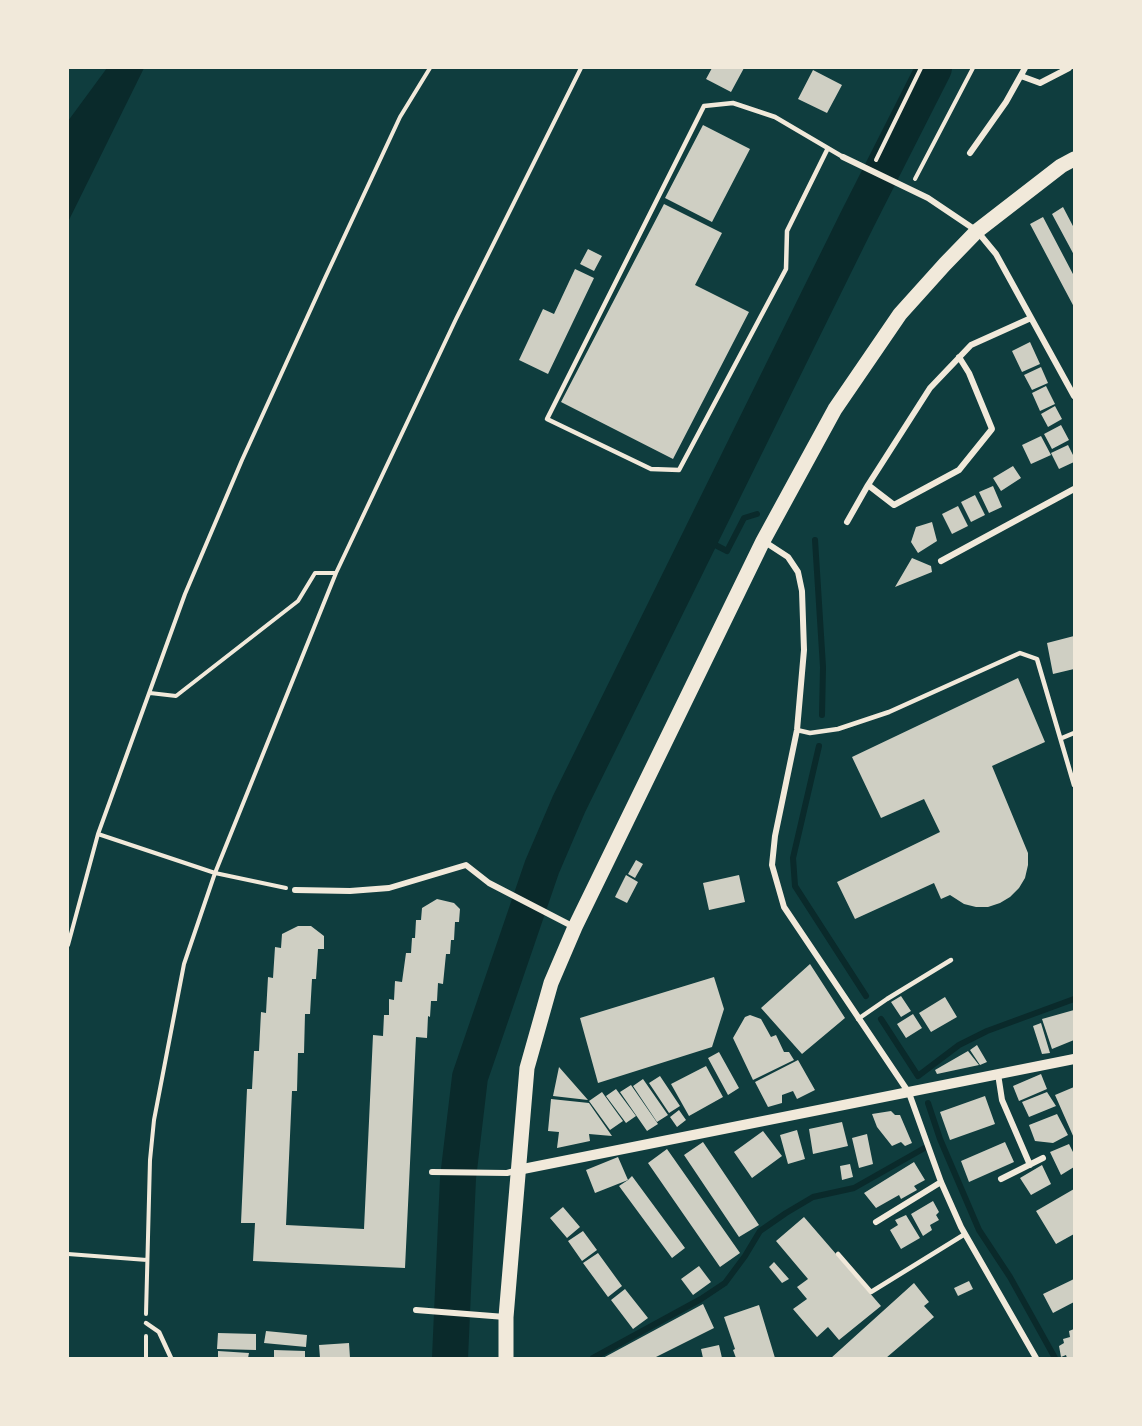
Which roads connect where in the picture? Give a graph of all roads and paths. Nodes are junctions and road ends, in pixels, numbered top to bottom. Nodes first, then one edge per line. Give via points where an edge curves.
1 (430, 68) edge
2 (581, 68) edge
3 (921, 68) edge
4 (973, 68) edge
5 (1025, 68) edge
6 (1069, 68) edge
7 (1021, 76) junction
8 (828, 148) junction
9 (970, 153) dead end
10 (843, 157) joint
11 (1074, 159) edge
12 (871, 172) junction
13 (909, 190) junction
14 (977, 231) junction
15 (1031, 318) junction
16 (959, 357) junction
17 (1074, 396) edge
18 (868, 485) junction
19 (1074, 489) edge
20 (847, 522) dead end
21 (763, 541) junction
22 (941, 561) dead end
23 (336, 573) junction
24 (150, 693) junction
25 (797, 730) junction
26 (1074, 733) edge
27 (1062, 738) junction
28 (1074, 785) edge
29 (98, 834) junction
30 (215, 873) junction
31 (295, 890) joint
32 (569, 924) junction
33 (68, 945) edge
34 (951, 960) dead end
35 (858, 1019) junction
36 (1074, 1059) edge
37 (998, 1074) junction
38 (909, 1093) junction
39 (1043, 1158) dead end
40 (1030, 1165) junction
41 (512, 1171) junction
42 (432, 1172) dead end
43 (1001, 1179) dead end
44 (941, 1182) junction
45 (876, 1222) dead end
46 (964, 1234) junction
47 (68, 1254) edge
48 (838, 1254) dead end
49 (147, 1260) junction
50 (416, 1310) dead end
51 (500, 1317) junction
52 (146, 1323) junction
53 (146, 1359) edge
54 (171, 1359) edge
55 (506, 1359) edge
56 (1036, 1359) edge

1 - 24 path via 400,117 242,460 185,594
2 - 23 path
3 - 12 path
4 - 13 path
5 - 7 street
6 - 7 street via 1040,83
7 - 9 street
8 - 8 lane via 787,231 786,269 679,470 651,469 547,419 704,106 732,103 775,117
8 - 10 lane
10 - 12 street
11 - 14 main road
12 - 13 street
13 - 14 street
14 - 15 street via 996,254
14 - 21 main road via 900,314 835,409
15 - 16 street via 970,345
15 - 17 street
16 - 18 street via 930,388
16 - 18 street via 992,429 959,470 894,506
18 - 20 street
19 - 22 street
21 - 25 street via 788,557 798,572 802,591 804,650
21 - 32 main road
23 - 24 path via 315,573 298,601 176,696
23 - 30 path
24 - 29 path
25 - 27 lane via 810,733 838,729 889,712 1020,653 1037,659
25 - 35 street via 772,866 784,907
26 - 27 lane
27 - 28 lane
29 - 30 path
29 - 33 path
30 - 31 path
30 - 49 path via 184,964 154,1120
31 - 32 street via 389,888 466,865 489,883
32 - 41 main road via 527,1068
34 - 35 lane
35 - 38 street
36 - 37 street
37 - 38 street
37 - 40 street via 1002,1100
38 - 41 street
38 - 44 street
39 - 40 street
40 - 43 street
41 - 42 street
41 - 51 main road
44 - 45 street
44 - 46 street
46 - 48 lane via 870,1292
46 - 56 street
47 - 49 path
49 - 52 path
50 - 51 street
51 - 55 main road
52 - 53 path
52 - 54 lane via 159,1332

